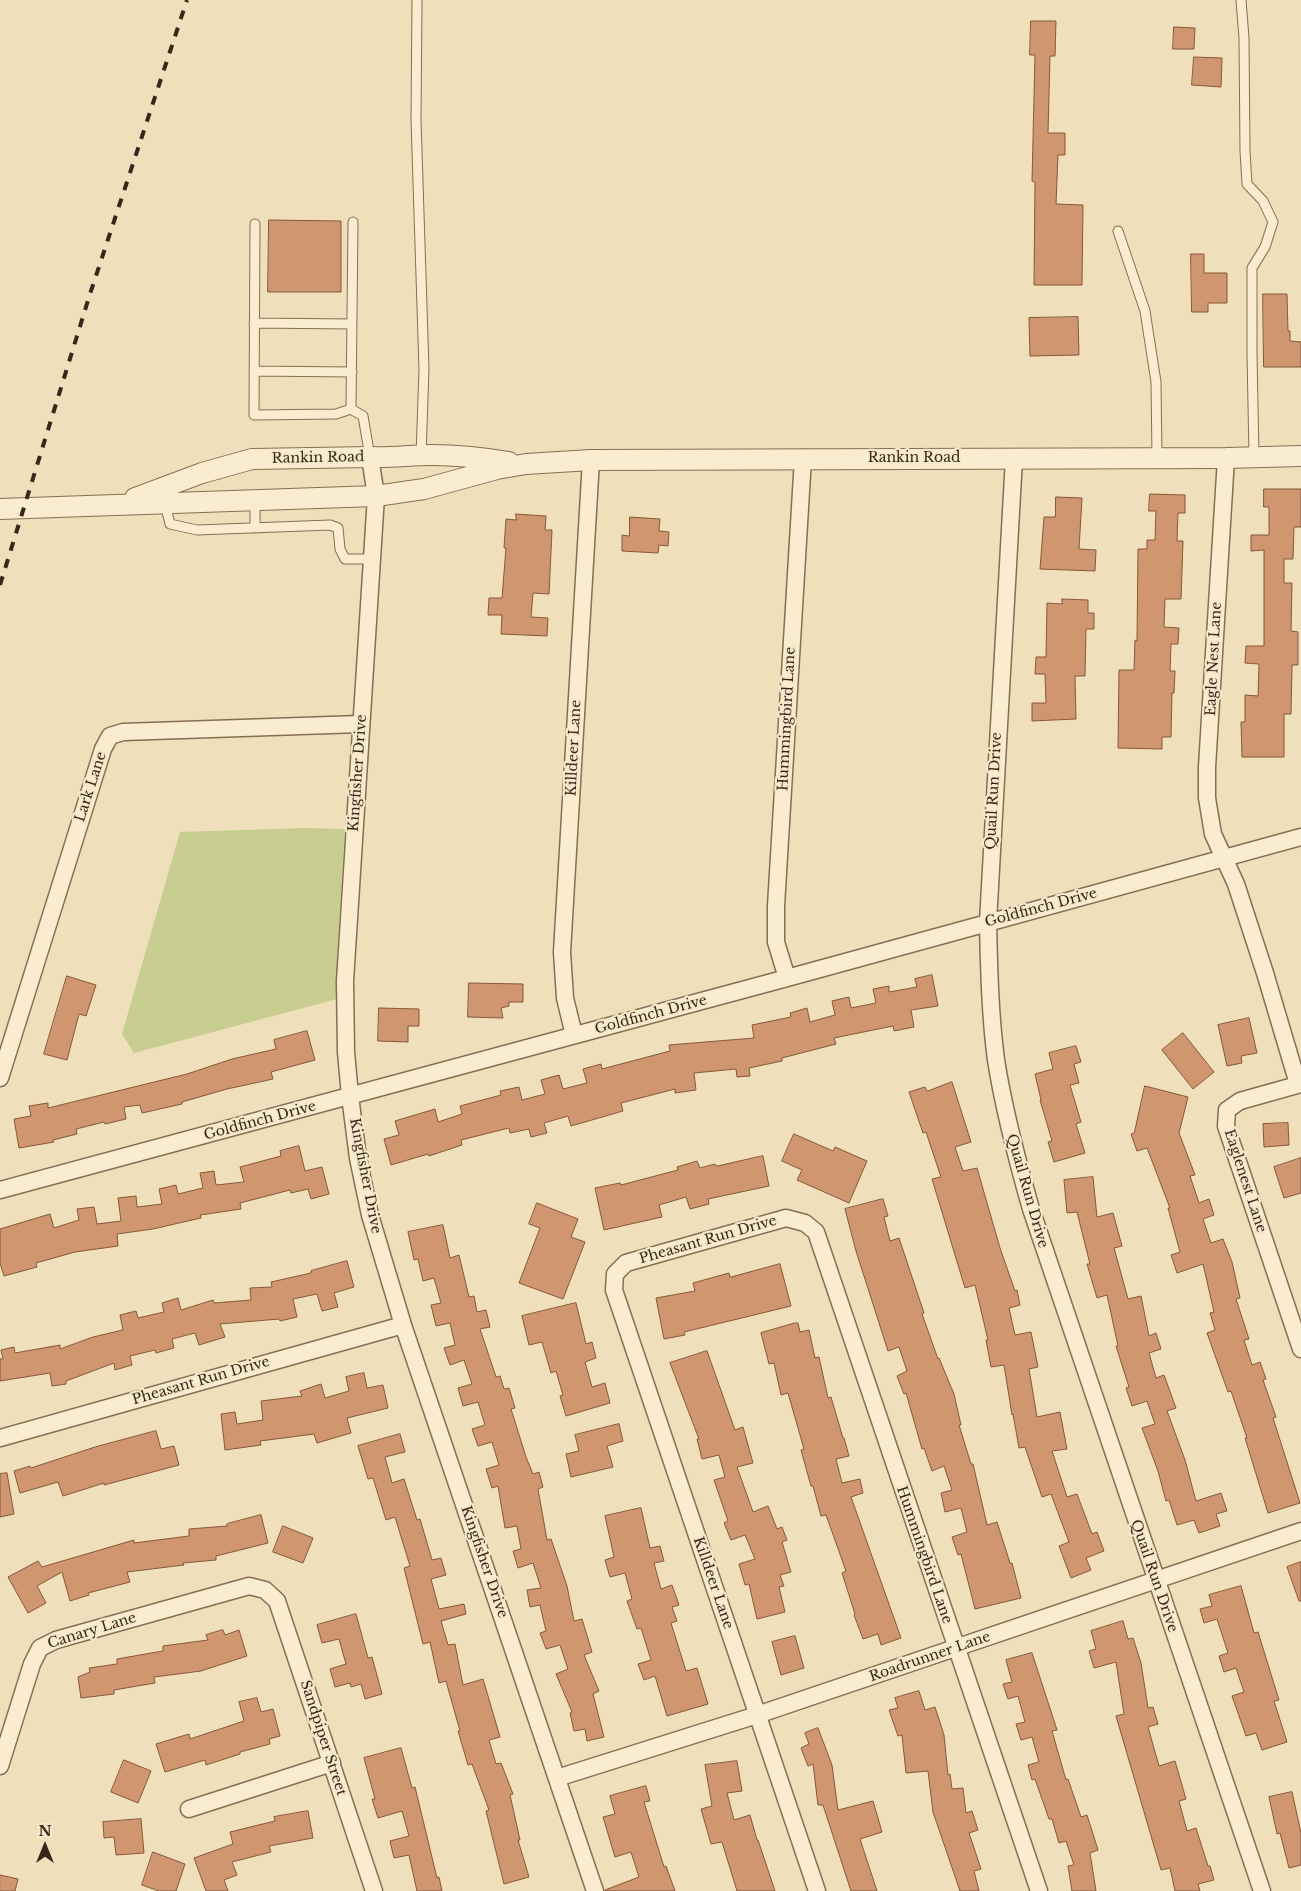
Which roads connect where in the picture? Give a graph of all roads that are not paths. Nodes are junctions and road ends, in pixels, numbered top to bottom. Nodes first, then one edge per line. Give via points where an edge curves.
1 (417, 0) edge
2 (1241, 0) edge
3 (353, 222) dead end
4 (255, 224) dead end
5 (1118, 231) dead end
6 (254, 324) junction
7 (352, 324) junction
8 (254, 371) junction
9 (352, 372) junction
10 (351, 409) junction
11 (421, 456) junction
12 (1301, 456) edge
13 (370, 457) junction
14 (1157, 457) junction
15 (1254, 457) junction
16 (803, 458) junction
17 (1014, 458) junction
18 (1226, 458) junction
19 (591, 460) junction
20 (526, 464) junction
21 (376, 496) junction
22 (255, 499) junction
23 (164, 503) junction
24 (118, 504) junction
25 (0, 509) edge
26 (255, 528) junction
27 (372, 559) junction
28 (360, 724) junction
29 (1301, 837) edge
30 (1223, 859) junction
31 (988, 922) junction
32 (787, 978) junction
33 (574, 1035) junction
34 (0, 1078) edge
35 (1299, 1084) edge
36 (350, 1096) junction
37 (0, 1190) edge
38 (805, 1223) joint
39 (615, 1274) joint
40 (403, 1325) junction
41 (1301, 1349) edge
42 (0, 1438) edge
43 (1301, 1530) edge
44 (1156, 1579) junction
45 (265, 1590) joint
46 (956, 1649) junction
47 (757, 1715) junction
48 (332, 1763) junction
49 (0, 1766) edge
50 (557, 1778) junction
51 (189, 1809) dead end
52 (374, 1891) edge
53 (595, 1891) edge
54 (816, 1891) edge
55 (1038, 1891) edge
56 (1262, 1891) edge

1 - 11 lane via 416,120 424,369
2 - 15 lane via 1247,184 1263,201 1273,222 1265,247 1252,268
3 - 7 lane
4 - 6 lane
5 - 14 lane via 1145,311 1156,382
6 - 7 lane
6 - 8 lane
7 - 9 lane
8 - 9 lane
8 - 10 lane via 254,415 336,414
9 - 10 lane
10 - 13 lane via 363,416
11 - 13 street, Rankin Road
11 - 20 street, Rankin Road
12 - 15 street, Rankin Road
13 - 21 street, Kingfisher Drive
13 - 24 street, Rankin Road via 252,459 202,473
14 - 17 street, Rankin Road
14 - 18 street, Rankin Road
15 - 18 street, Rankin Road
16 - 17 street, Rankin Road
16 - 19 street, Rankin Road
16 - 32 street, Hummingbird Lane via 776,906 776,942
17 - 31 street, Quail Run Drive
18 - 30 street, Eagle Nest Lane via 1207,767 1207,798 1213,834
19 - 20 street, Rankin Road
19 - 33 street, Killdeer Lane via 562,952 565,998
20 - 21 street, Rankin Road via 424,489
21 - 22 street, Rankin Road
21 - 27 street, Kingfisher Drive
22 - 23 street, Rankin Road
22 - 26 lane
23 - 24 street, Rankin Road
23 - 26 lane via 170,524 197,530
24 - 25 street, Rankin Road
26 - 27 lane via 330,525 338,528 340,549 345,559
27 - 28 street, Kingfisher Drive
28 - 34 street, Lark Lane via 123,732 110,736 102,749
28 - 36 street, Kingfisher Drive via 345,981
29 - 30 street, Goldfinch Drive
30 - 31 street, Goldfinch Drive
30 - 35 street, Eaglenest Lane via 1236,884
31 - 32 street, Goldfinch Drive
31 - 44 street, Quail Run Drive via 996,1060 1008,1126 1031,1209
32 - 33 street, Goldfinch Drive
33 - 36 street, Goldfinch Drive
35 - 41 street, Eaglenest Lane via 1240,1101 1228,1110 1226,1126
36 - 37 street, Goldfinch Drive
36 - 40 street, Kingfisher Drive via 370,1215
38 - 39 street, Pheasant Run Drive via 786,1218 626,1263
38 - 46 street, Hummingbird Lane via 816,1232
39 - 47 street, Killdeer Lane via 614,1290
40 - 42 street, Pheasant Run Drive
40 - 50 street, Kingfisher Drive
43 - 44 street, Roadrunner Lane
44 - 46 street, Roadrunner Lane
44 - 56 street, Quail Run Drive
45 - 48 street, Sandpiper Street via 277,1601
45 - 49 street, Canary Lane via 249,1586 56,1640 40,1648
46 - 47 street, Roadrunner Lane
46 - 55 street, Hummingbird Lane
47 - 50 street, Roadrunner Lane
47 - 54 street, Killdeer Lane
48 - 51 street
48 - 52 street, Sandpiper Street
50 - 53 street, Kingfisher Drive

